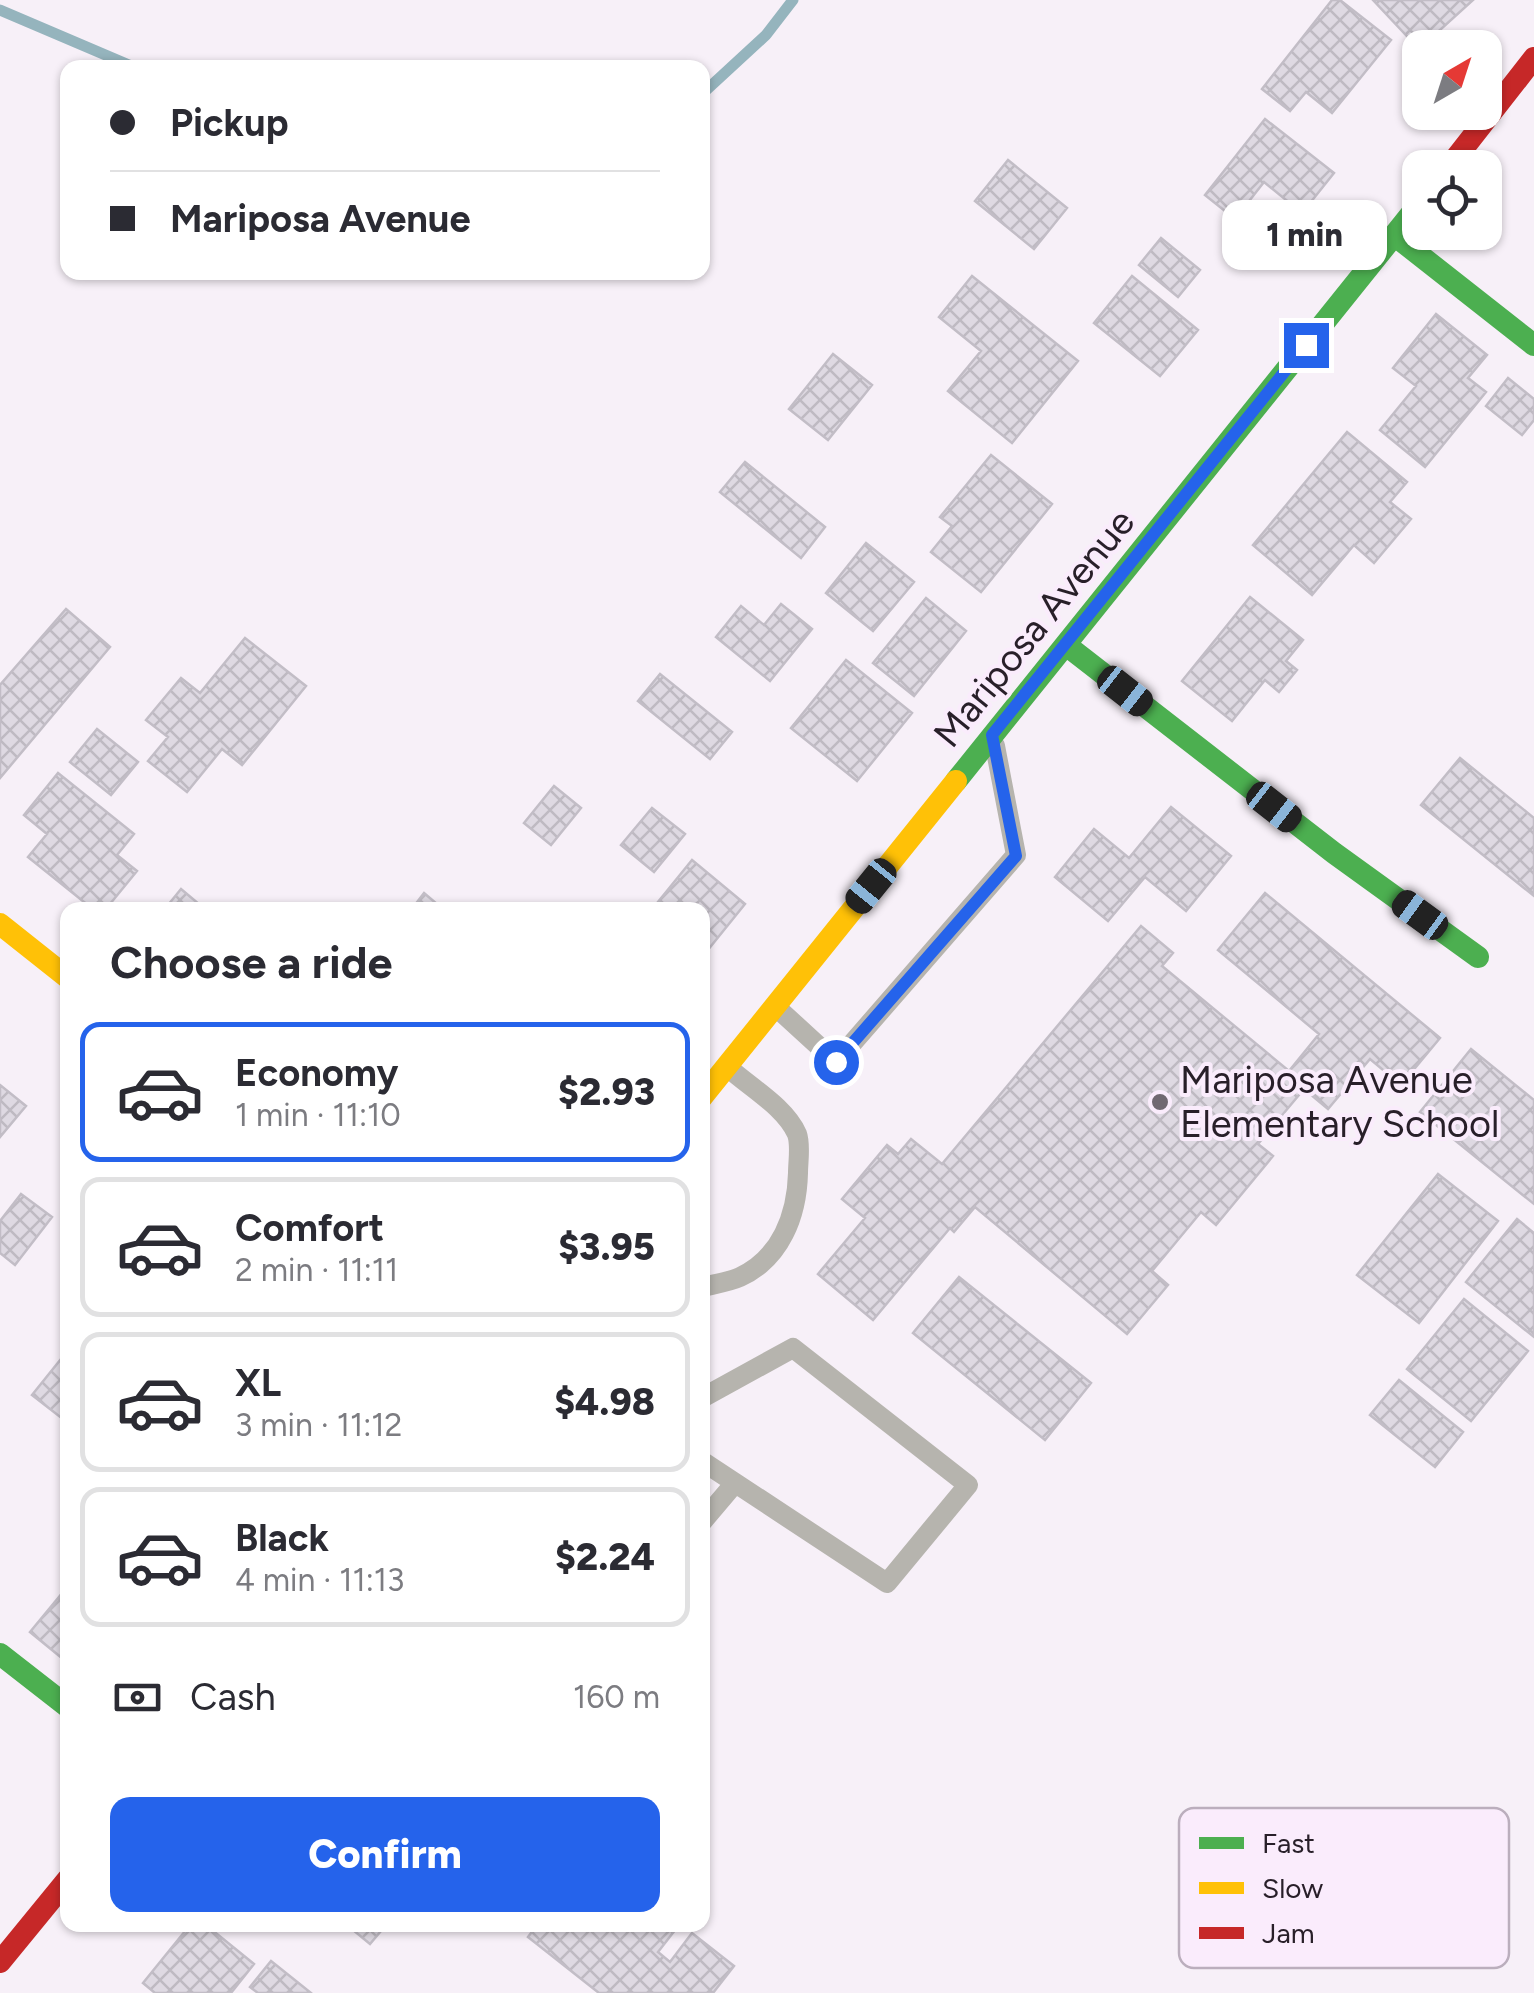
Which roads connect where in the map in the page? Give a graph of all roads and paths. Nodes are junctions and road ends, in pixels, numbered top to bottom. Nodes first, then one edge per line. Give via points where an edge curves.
1 (1534, 58) edge
2 (1462, 150) edge
3 (1402, 225) edge
4 (1394, 235) junction
5 (1534, 345) edge
6 (1066, 645) junction
7 (992, 735) junction
8 (0, 924) edge
9 (1478, 957) dead end
10 (60, 972) edge
11 (774, 1006) junction
12 (727, 1067) junction
13 (710, 1087) edge
14 (710, 1285) edge
15 (710, 1394) edge
16 (710, 1466) edge
17 (735, 1483) junction
18 (710, 1513) edge
19 (0, 1654) edge
20 (60, 1701) edge
21 (60, 1889) edge
22 (0, 1962) edge

1 - 2 street
3 - 4 street, Mariposa Avenue
4 - 5 street
4 - 6 street, Mariposa Avenue
6 - 7 street, Mariposa Avenue
6 - 9 street
7 - 11 street, Mariposa Avenue
7 - 11 lane via 1016,856 836,1062
8 - 10 street
11 - 12 street, Mariposa Avenue
12 - 13 street, Mariposa Avenue
12 - 14 lane via 785,1115 798,1137 798,1186 780,1242 740,1276
15 - 17 lane via 793,1348 968,1485 887,1583
16 - 17 lane
17 - 18 lane
19 - 20 street
21 - 22 street

